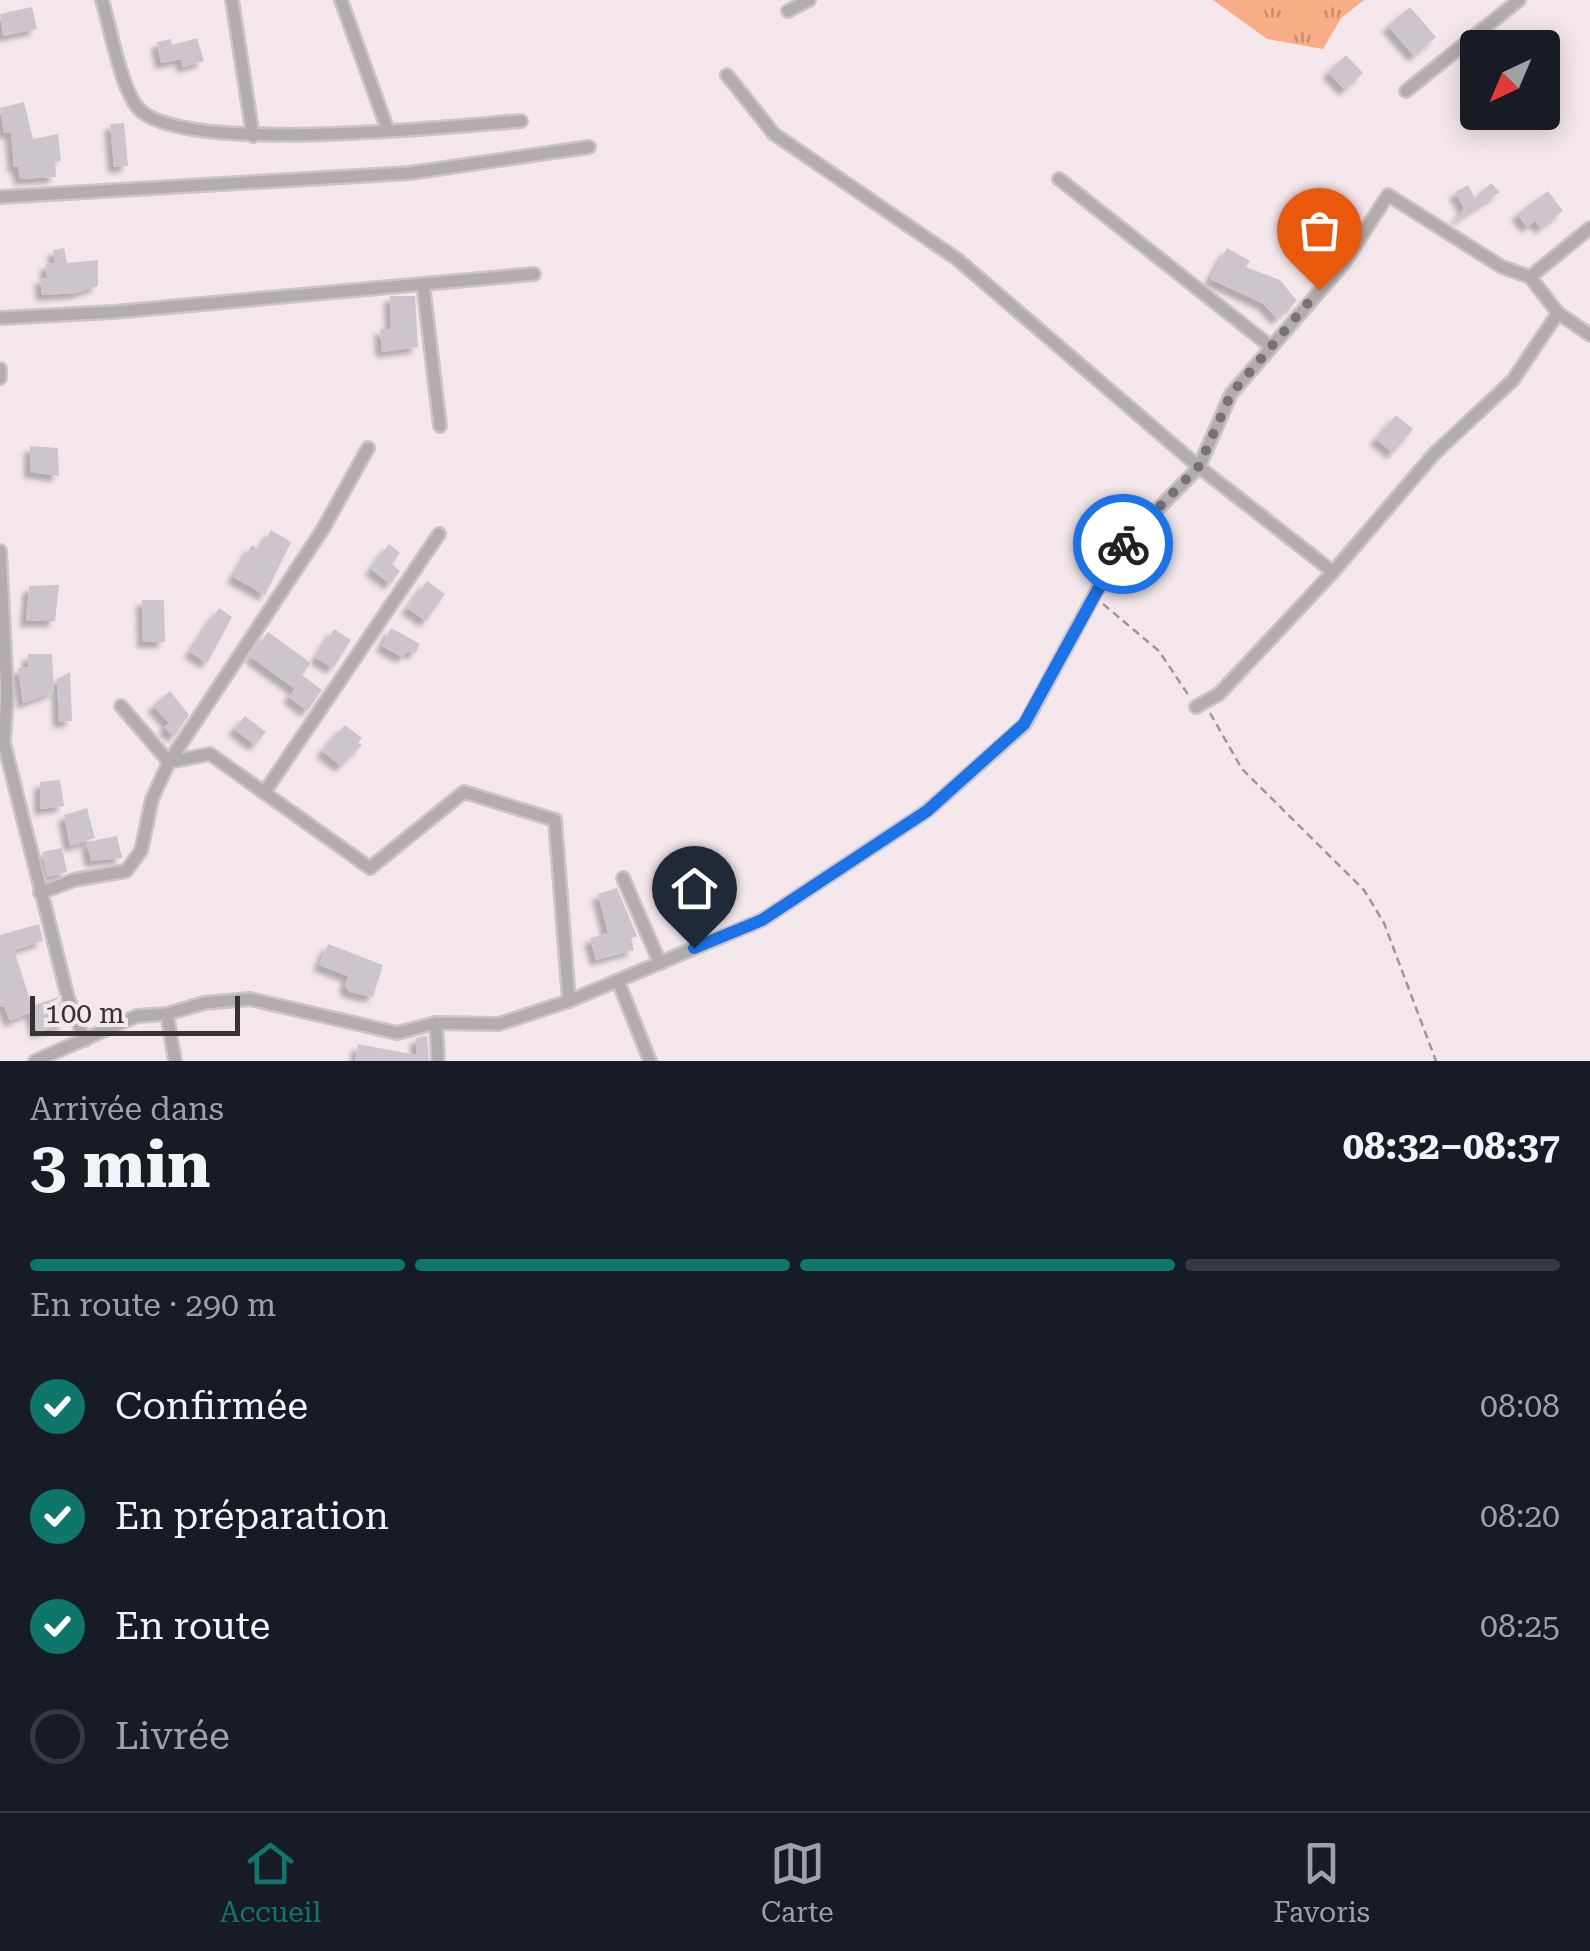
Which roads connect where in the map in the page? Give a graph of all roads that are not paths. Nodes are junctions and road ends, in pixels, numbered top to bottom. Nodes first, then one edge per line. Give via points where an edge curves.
1 (102, 0) edge
2 (232, 0) edge
3 (341, 0) edge
4 (809, 0) edge
5 (1519, 0) edge
6 (788, 11) dead end
7 (727, 75) dead end
8 (1406, 91) dead end
9 (521, 120) dead end
10 (387, 128) junction
11 (253, 136) junction
12 (588, 147) dead end
13 (1059, 180) dead end
14 (0, 196) edge
15 (1590, 228) edge
16 (534, 274) dead end
17 (1530, 276) junction
18 (423, 284) junction
19 (1558, 313) junction
20 (0, 318) edge
21 (1590, 335) edge
22 (1270, 346) junction
23 (0, 368) edge
24 (0, 378) edge
25 (440, 426) dead end
26 (368, 448) dead end
27 (1199, 466) junction
28 (440, 534) dead end
29 (0, 552) edge
30 (1333, 572) junction
31 (121, 706) dead end
32 (1196, 706) road end
33 (2, 743) edge
34 (169, 762) junction
35 (266, 790) junction
36 (623, 878) dead end
37 (40, 893) junction
38 (660, 963) junction
39 (618, 980) junction
40 (569, 1002) junction
41 (167, 1014) junction
42 (436, 1023) junction
43 (86, 1040) junction
44 (35, 1061) edge
45 (175, 1061) edge
46 (438, 1061) edge
47 (650, 1061) edge

1 - 11 street via 140,110 158,120
2 - 11 street
3 - 10 street
4 - 6 street
5 - 8 street
7 - 27 street via 774,134 957,259
9 - 10 street
10 - 11 street
12 - 14 street via 410,173
13 - 22 street
15 - 17 street
16 - 18 street
17 - 19 street
17 - 22 street via 1502,267 1388,195 1344,263
18 - 20 street
18 - 25 street
19 - 21 street
19 - 30 street via 1513,380 1434,454
22 - 27 street via 1231,394
23 - 24 street
26 - 34 street via 323,529
27 - 30 street
27 - 38 street via 1118,549 1024,724 927,811 762,920
28 - 35 street
29 - 33 street via 7,695
30 - 32 street via 1219,694
31 - 34 street
33 - 37 street
34 - 35 street via 210,754
34 - 37 street via 152,799 141,851 126,870
35 - 40 street via 370,868 464,792 556,820
36 - 38 street
37 - 43 street
38 - 39 street
39 - 40 street
39 - 47 street
40 - 42 street via 498,1024
41 - 42 street via 250,1000 398,1033
41 - 43 street via 137,1016
41 - 45 street
42 - 46 street
43 - 44 street

